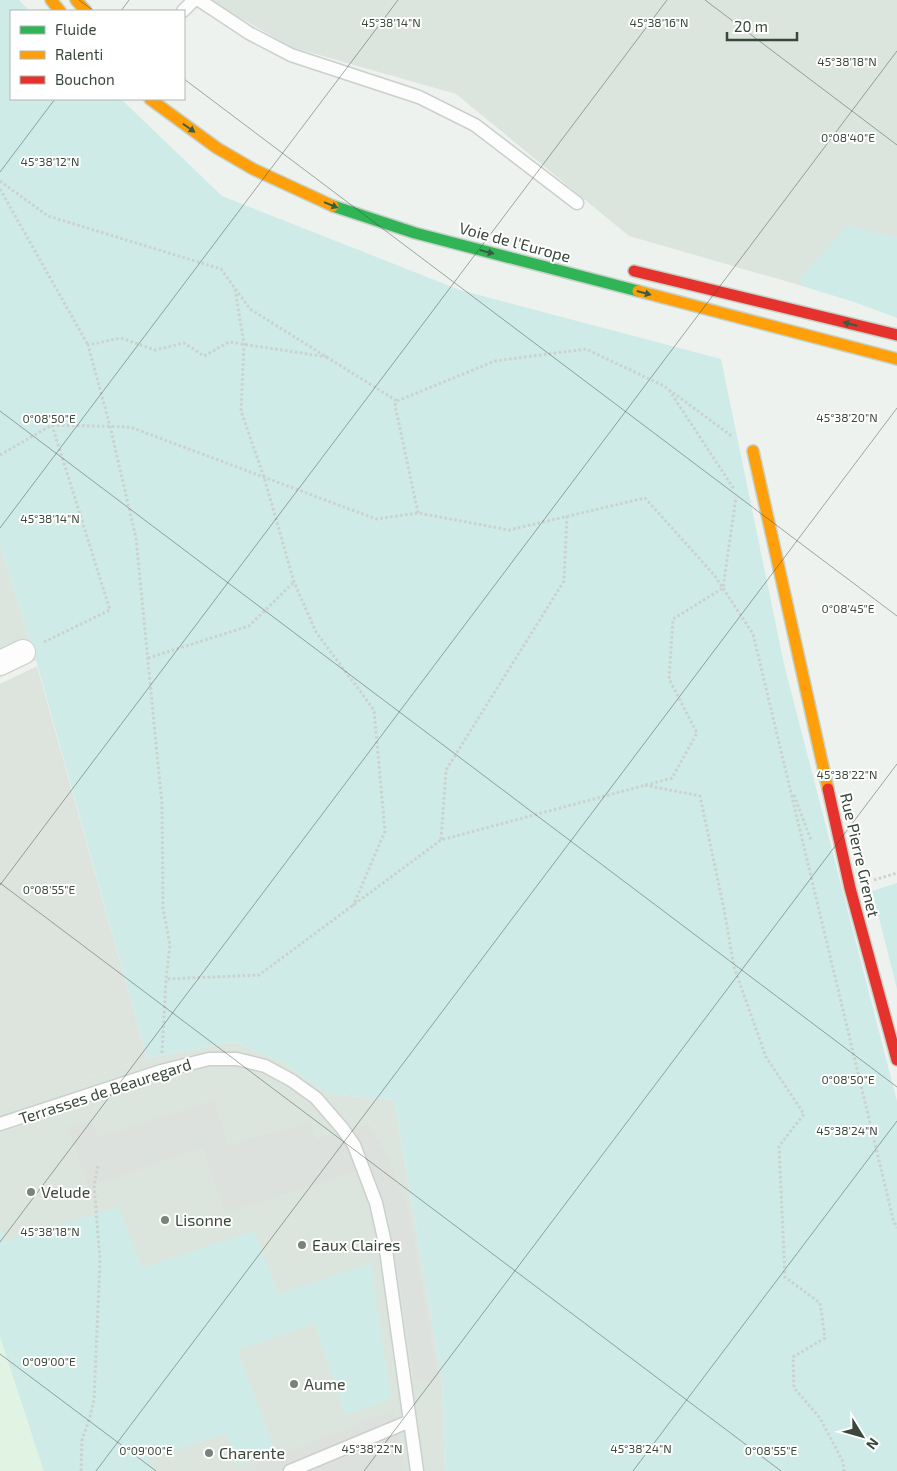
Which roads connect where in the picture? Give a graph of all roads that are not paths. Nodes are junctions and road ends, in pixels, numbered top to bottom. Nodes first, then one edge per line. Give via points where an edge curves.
1 (51, 0) edge
2 (76, 0) edge
3 (194, 0) edge
4 (199, 0) edge
5 (59, 10) edge
6 (85, 10) edge
7 (184, 10) edge
8 (151, 100) edge
9 (577, 203) dead end
10 (620, 267) dead end
11 (897, 335) edge
12 (897, 358) edge
13 (753, 451) road end
14 (23, 652) road end
15 (0, 663) edge
16 (897, 1060) edge
17 (0, 1124) edge
18 (410, 1421) junction
19 (290, 1471) edge
20 (417, 1471) edge

1 - 5 main road
2 - 6 main road
3 - 7 lane
4 - 9 lane via 291,55 419,97 475,126
8 -> 12 main road, Voie de l'Europe via 252,169 332,206 415,233
11 -> 10 main road
13 - 16 main road, Rue Pierre Grenet via 850,888
14 - 15 street
17 - 18 lane, Terrasses de Beauregard via 160,1071 209,1059 237,1059 265,1066 316,1098 354,1145 376,1203 385,1243
18 - 19 lane
18 - 20 lane, Terrasses de Beauregard

